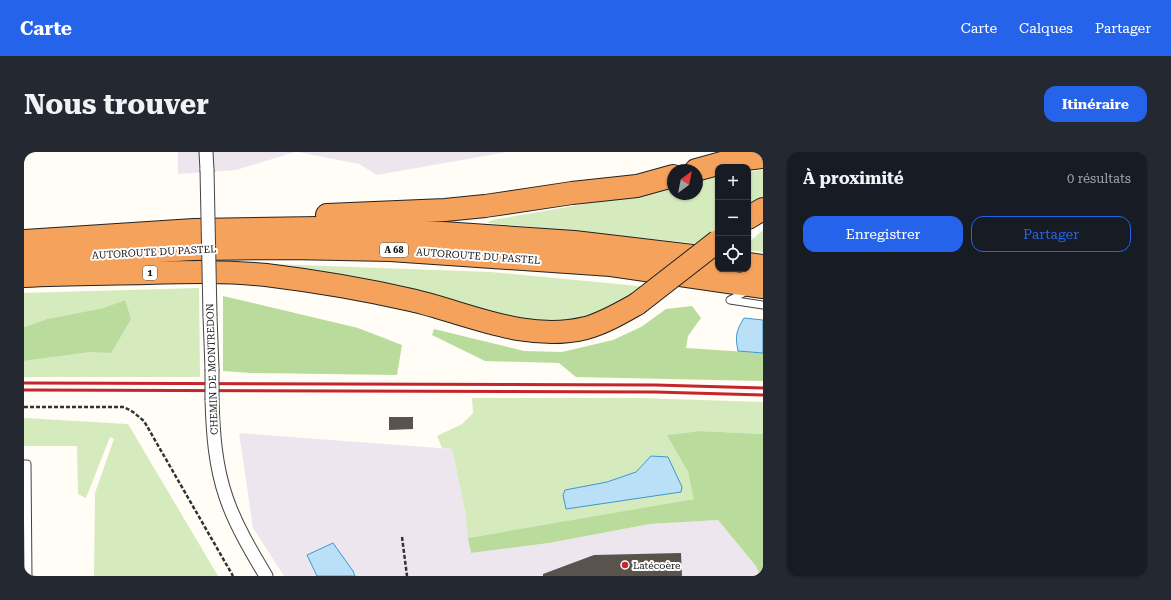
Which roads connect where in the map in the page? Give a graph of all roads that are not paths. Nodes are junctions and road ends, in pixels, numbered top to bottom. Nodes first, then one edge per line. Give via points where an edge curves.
1 (206, 152) edge
2 (763, 157) edge
3 (703, 168) edge
4 (667, 178) edge
5 (763, 209) edge
6 (751, 216) edge
7 (24, 226) edge
8 (24, 241) edge
9 (715, 243) edge
10 (24, 259) edge
11 (715, 259) edge
12 (751, 269) edge
13 (24, 276) edge
14 (761, 286) edge
15 (24, 464) edge
16 (28, 576) edge
17 (266, 576) edge

1 - 17 street, CHEMIN DE MONTREDON, bridge via 214,439 226,497 237,525
2 - 3 highway via 729,161
4 - 7 highway via 637,186 445,210 347,215 191,217
5 - 6 highway
8 - 11 highway, AUTOROUTE DU PASTEL / A 68 via 194,230 318,228 574,242
9 - 13 highway, 1, bridge via 637,304 613,318 587,328 566,332 523,330 413,300 327,283 264,275 201,272
10 - 14 highway, AUTOROUTE DU PASTEL / A 68 via 193,249 390,250 611,266
12 - 14 highway, AUTOROUTE DU PASTEL / A 68
15 - 16 lane via 27,464

